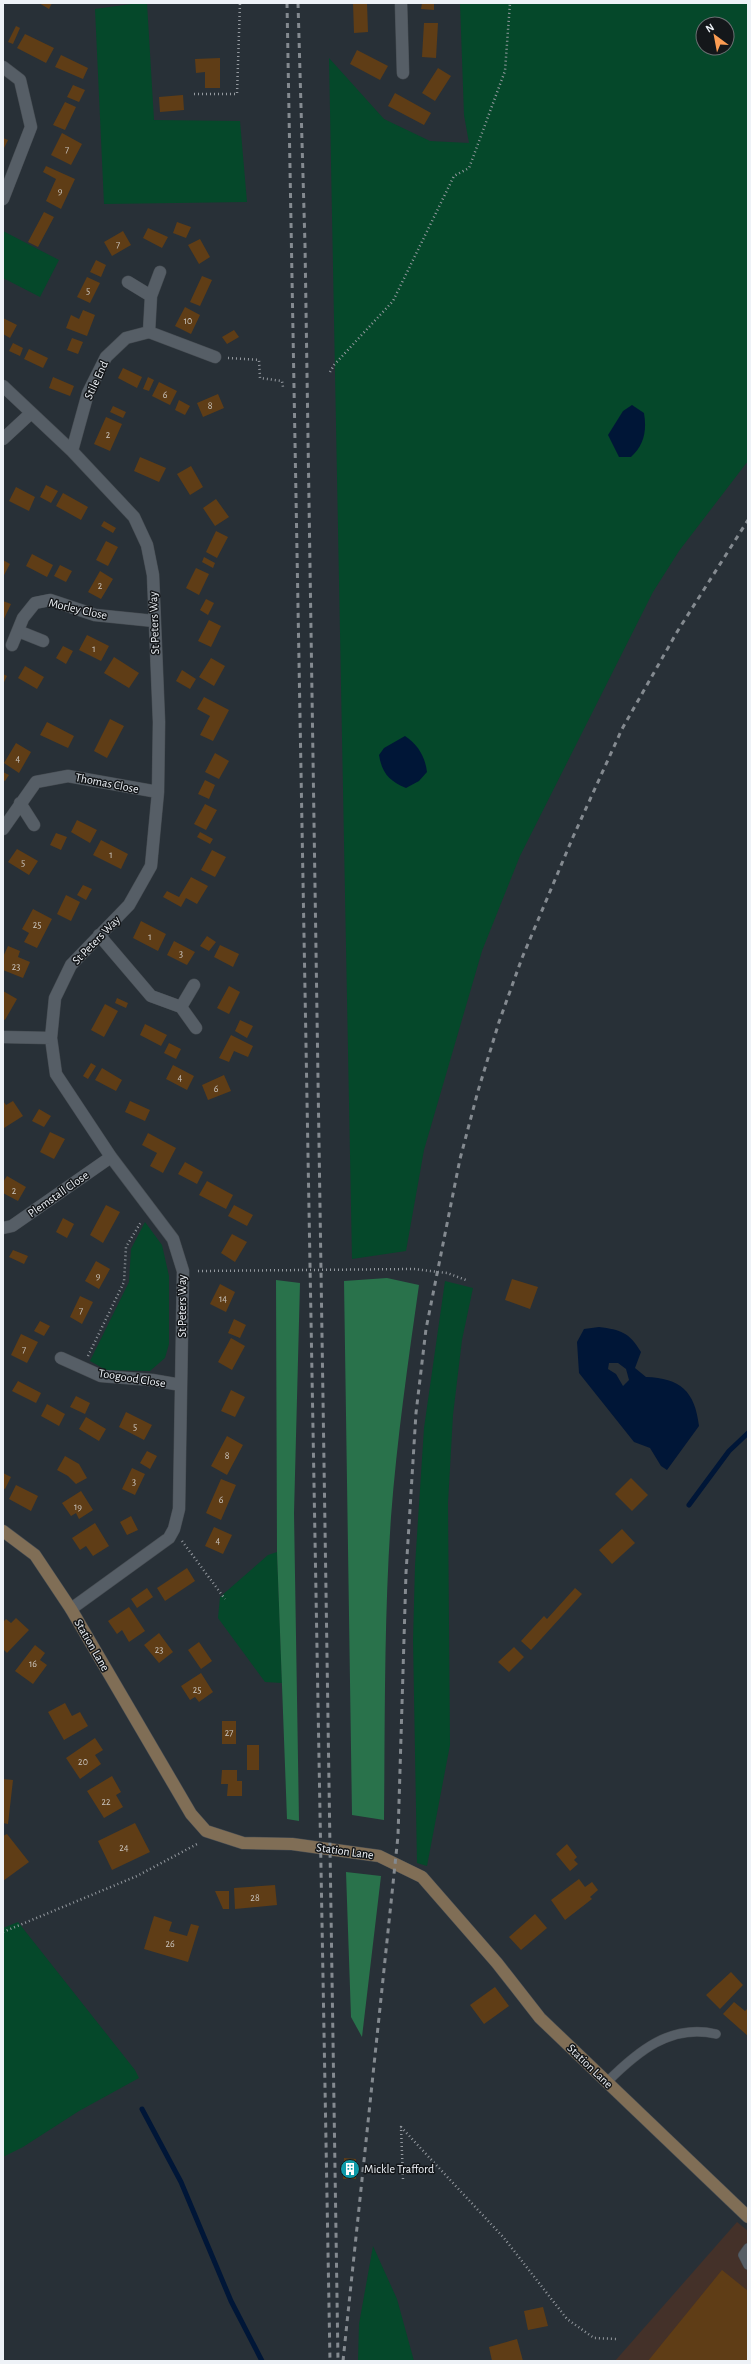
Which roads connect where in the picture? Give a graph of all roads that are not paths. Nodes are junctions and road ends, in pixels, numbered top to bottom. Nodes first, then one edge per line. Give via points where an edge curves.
1 (401, 3) edge
2 (3, 67) edge
3 (403, 73) dead end
4 (3, 199) edge
5 (160, 272) dead end
6 (128, 282) dead end
7 (151, 296) junction
8 (149, 332) junction
9 (215, 357) road end
10 (3, 386) edge
11 (30, 414) junction
12 (3, 439) edge
13 (72, 452) junction
14 (154, 621) junction
15 (18, 630) junction
16 (43, 641) dead end
17 (12, 644) dead end
18 (158, 792) junction
19 (20, 803) junction
20 (34, 825) dead end
21 (3, 829) edge
22 (99, 935) junction
23 (194, 985) dead end
24 (181, 1007) junction
25 (196, 1028) dead end
26 (3, 1037) edge
27 (51, 1038) junction
28 (111, 1157) junction
29 (3, 1228) edge
30 (61, 1358) dead end
31 (181, 1386) junction
32 (3, 1531) edge
33 (71, 1609) junction
34 (716, 2034) dead end
35 (607, 2082) junction
36 (748, 2217) edge
37 (748, 2248) edge
38 (748, 2265) edge

1 - 3 street
2 - 4 street via 20,80 31,127
5 - 7 street
6 - 7 street
7 - 8 street
8 - 9 street
8 - 13 street, Stile End via 126,338 106,357 88,393
10 - 11 street, St Peters Way
11 - 12 street
11 - 13 street, St Peters Way
13 - 14 street, St Peters Way via 134,517 147,545 153,575
14 - 15 street, Morley Close via 95,615 50,600 35,603 23,618
14 - 18 street, St Peters Way via 159,722
15 - 16 street
15 - 17 street, Morley Close
18 - 19 street, Thomas Close via 68,776 36,782
18 - 22 street, St Peters Way via 151,866 129,905
19 - 20 street
19 - 21 street, Thomas Close
22 - 24 street via 151,996
22 - 27 street, St Peters Way via 71,965 55,998
23 - 24 street
24 - 25 street
26 - 27 street
27 - 28 street, St Peters Way via 56,1074
28 - 29 street, Plemstall Close via 12,1226
28 - 31 street, St Peters Way via 173,1239 183,1271
30 - 31 street, Toogood Close via 101,1376 152,1380
31 - 33 street, St Peters Way via 179,1509 174,1529 169,1538
32 - 33 street, Station Lane via 34,1555
33 - 35 street, Station Lane via 191,1814 206,1831 243,1843 292,1844 379,1856 422,1878 497,1963 540,2018
34 - 35 lane via 695,2032 661,2039 636,2054
35 - 36 street, Station Lane
37 - 38 lane via 743,2255

